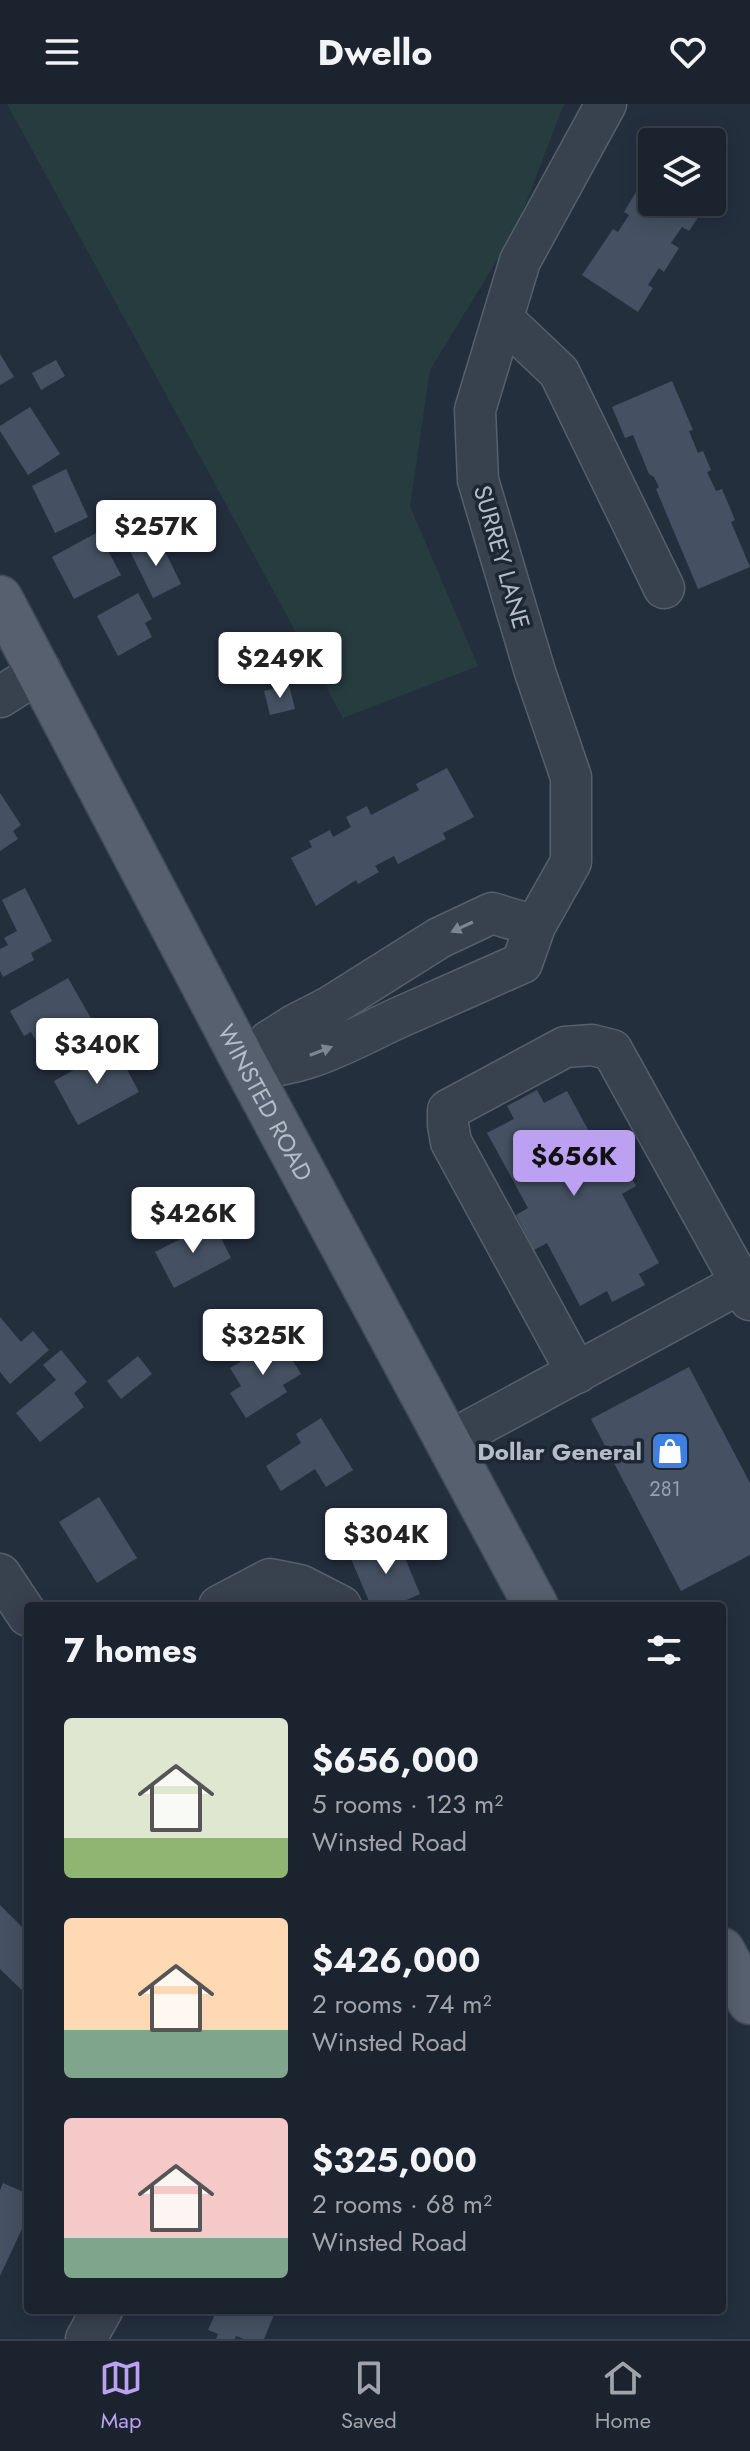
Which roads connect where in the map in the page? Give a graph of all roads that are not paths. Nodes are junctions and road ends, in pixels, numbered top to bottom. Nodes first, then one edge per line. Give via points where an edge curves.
1 (606, 104) edge
2 (503, 319) junction
3 (664, 588) dead end
4 (0, 598) edge
5 (41, 671) junction
6 (0, 697) edge
7 (535, 926) junction
8 (246, 1066) junction
9 (745, 1292) edge
10 (577, 1373) junction
11 (448, 1442) junction
12 (0, 1574) edge
13 (227, 1602) edge
14 (333, 1602) edge
15 (534, 1602) edge
16 (24, 1610) edge
17 (726, 1957) edge
18 (750, 2002) edge
19 (100, 2314) edge
20 (86, 2339) edge

1 - 2 street, SURREY LANE via 520,261
2 - 3 street via 559,372
2 - 7 street, SURREY LANE via 475,410 478,480 571,777 571,862
4 - 5 main road, WINSTED ROAD
5 - 6 street
5 - 8 main road, WINSTED ROAD
7 -> 8 street via 492,913 439,938 269,1041
8 -> 7 street, SURREY LANE via 279,1065 317,1053 522,963
8 - 11 main road, WINSTED ROAD
9 - 10 street
9 - 10 street via 612,1050 565,1047 448,1110 448,1125 451,1142
10 - 11 street
11 - 15 main road, WINSTED ROAD
12 - 16 street
13 - 14 street via 270,1579 300,1585
17 - 18 main road
19 - 20 street

